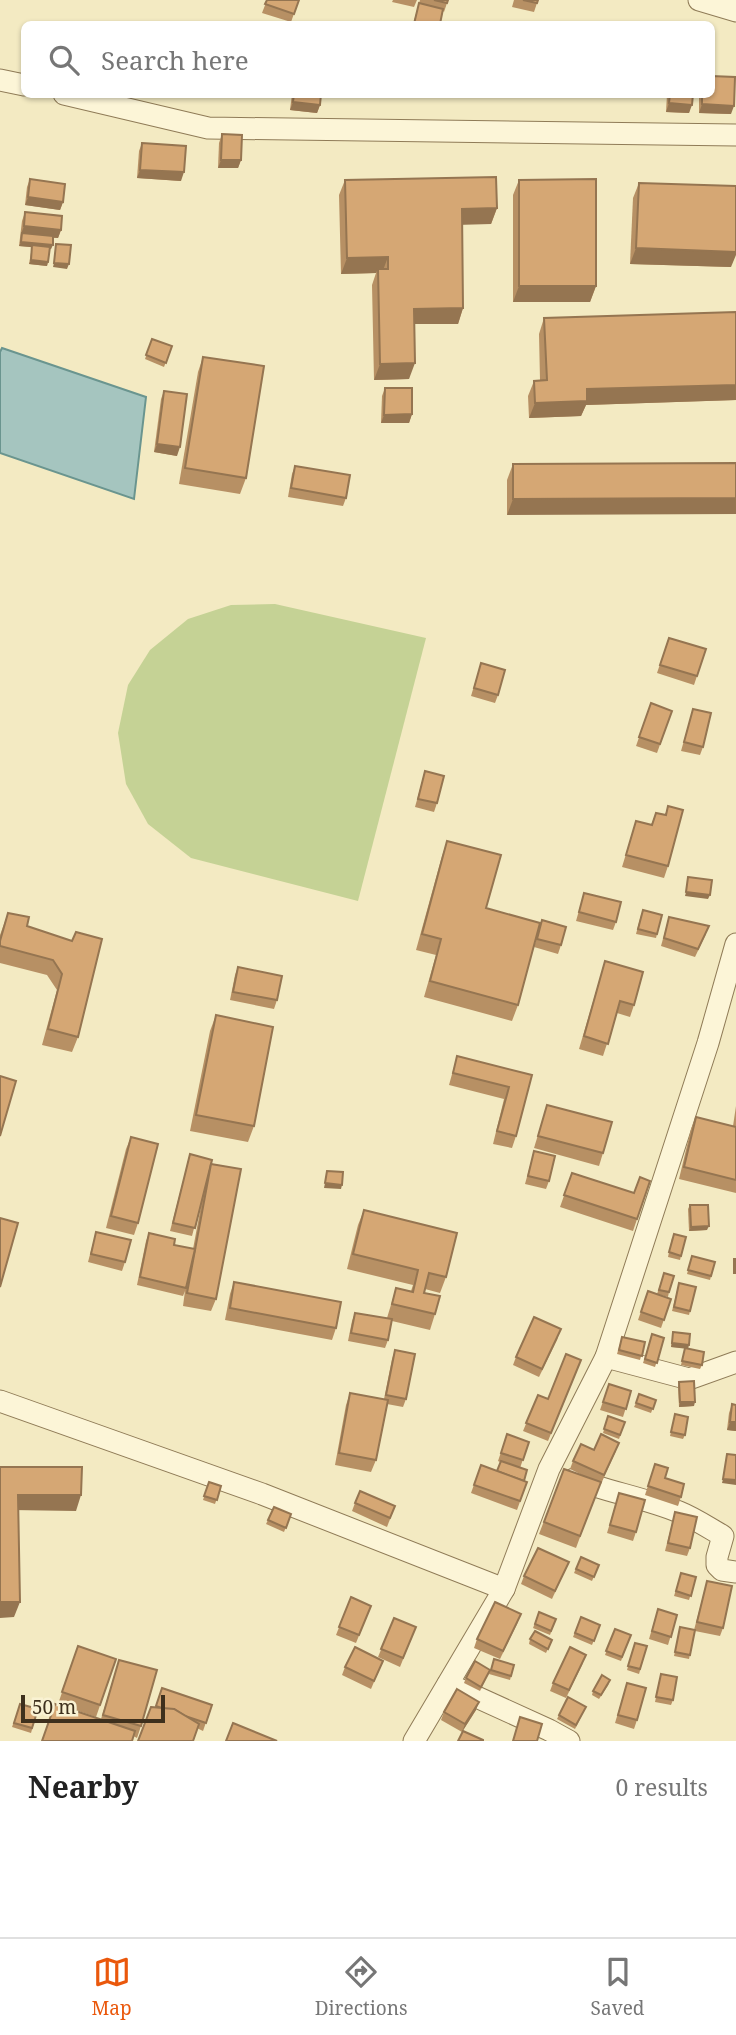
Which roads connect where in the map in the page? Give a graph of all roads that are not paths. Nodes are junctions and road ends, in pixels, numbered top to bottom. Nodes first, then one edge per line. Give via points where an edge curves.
1 (699, 0) edge
2 (736, 11) edge
3 (0, 80) edge
4 (21, 84) edge
5 (81, 98) edge
6 (736, 135) edge
7 (736, 944) edge
8 (606, 1357) junction
9 (736, 1362) edge
10 (0, 1401) edge
11 (549, 1469) junction
12 (736, 1572) edge
13 (504, 1589) junction
14 (448, 1684) junction
15 (414, 1741) edge
16 (569, 1741) edge

1 - 2 street
3 - 4 street
5 - 6 street via 208,128
7 - 8 street
8 - 9 street via 689,1378
8 - 11 street
10 - 13 street via 262,1494
11 - 12 street via 681,1513 723,1536 717,1565
11 - 13 street
13 - 14 street
14 - 15 street
14 - 16 street

